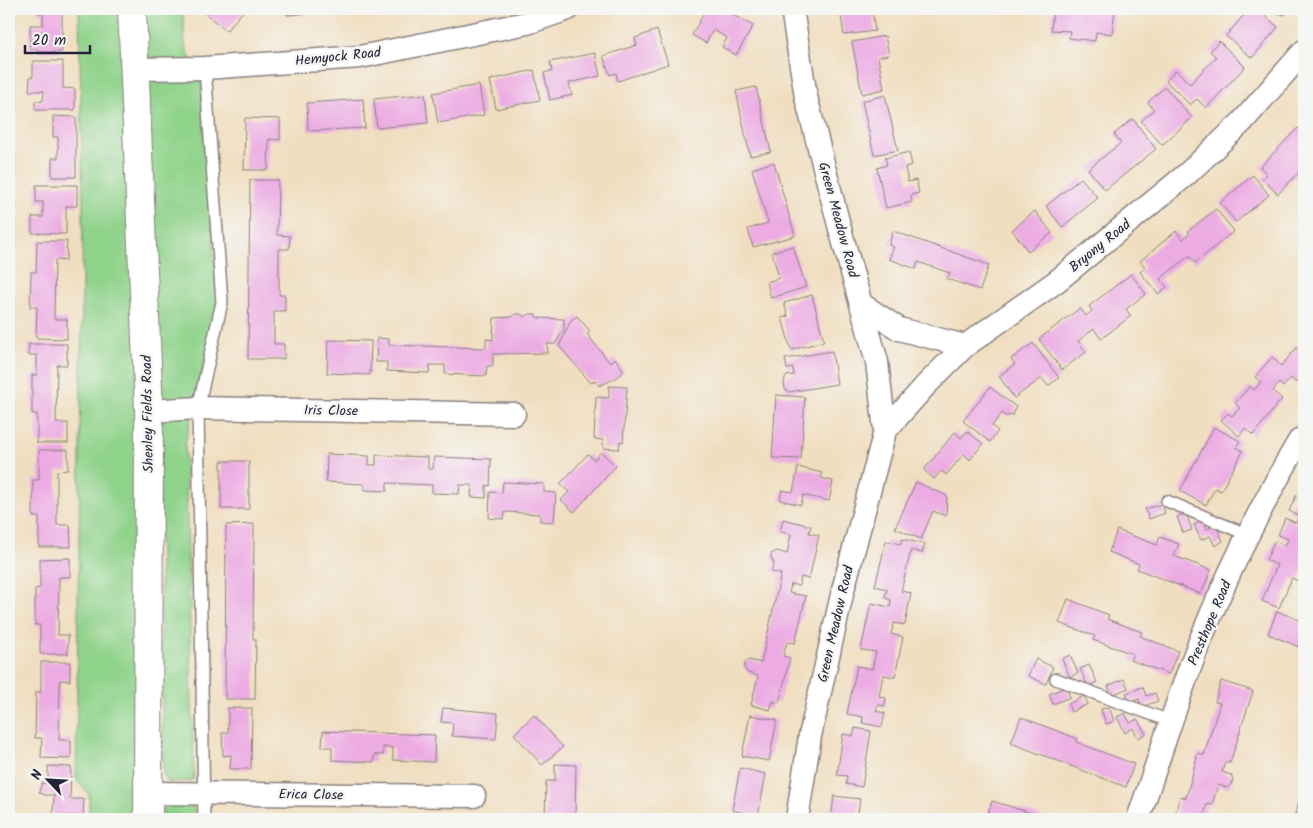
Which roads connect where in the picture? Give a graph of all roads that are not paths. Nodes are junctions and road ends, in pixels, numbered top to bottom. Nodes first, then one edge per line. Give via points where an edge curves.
1 (132, 9) edge
2 (568, 9) edge
3 (792, 9) edge
4 (1304, 51) edge
5 (134, 68) junction
6 (205, 68) junction
7 (861, 304) junction
8 (965, 346) junction
9 (198, 408) junction
10 (149, 411) junction
11 (514, 414) dead end
12 (886, 431) junction
13 (1304, 437) edge
14 (1167, 501) dead end
15 (1248, 534) junction
16 (1056, 679) dead end
17 (1172, 722) junction
18 (203, 794) junction
19 (474, 796) dead end
20 (148, 806) edge
21 (204, 819) edge
22 (798, 819) edge
23 (1138, 819) edge

1 - 5 street, Shenley Fields Road
2 - 6 street, Hemyock Road via 527,23 360,57
3 - 7 street, Green Meadow Road via 806,97
4 - 8 street, Bryony Road via 1242,122 1187,174 1057,281
5 - 6 street, Hemyock Road
5 - 10 street, Shenley Fields Road
6 - 9 lane via 222,302
7 - 8 street via 899,329
7 - 12 street, Green Meadow Road via 877,362
8 - 12 street, Green Meadow Road
9 - 10 street, Iris Close
9 - 11 street, Iris Close
9 - 18 lane
10 - 20 street, Shenley Fields Road
12 - 22 street, Green Meadow Road via 842,590 810,736
13 - 15 street, Presthope Road
14 - 15 lane
15 - 17 street, Presthope Road via 1198,646
16 - 17 lane
17 - 23 street, Presthope Road
18 - 19 street, Erica Close
18 - 20 street, Erica Close
18 - 21 lane

